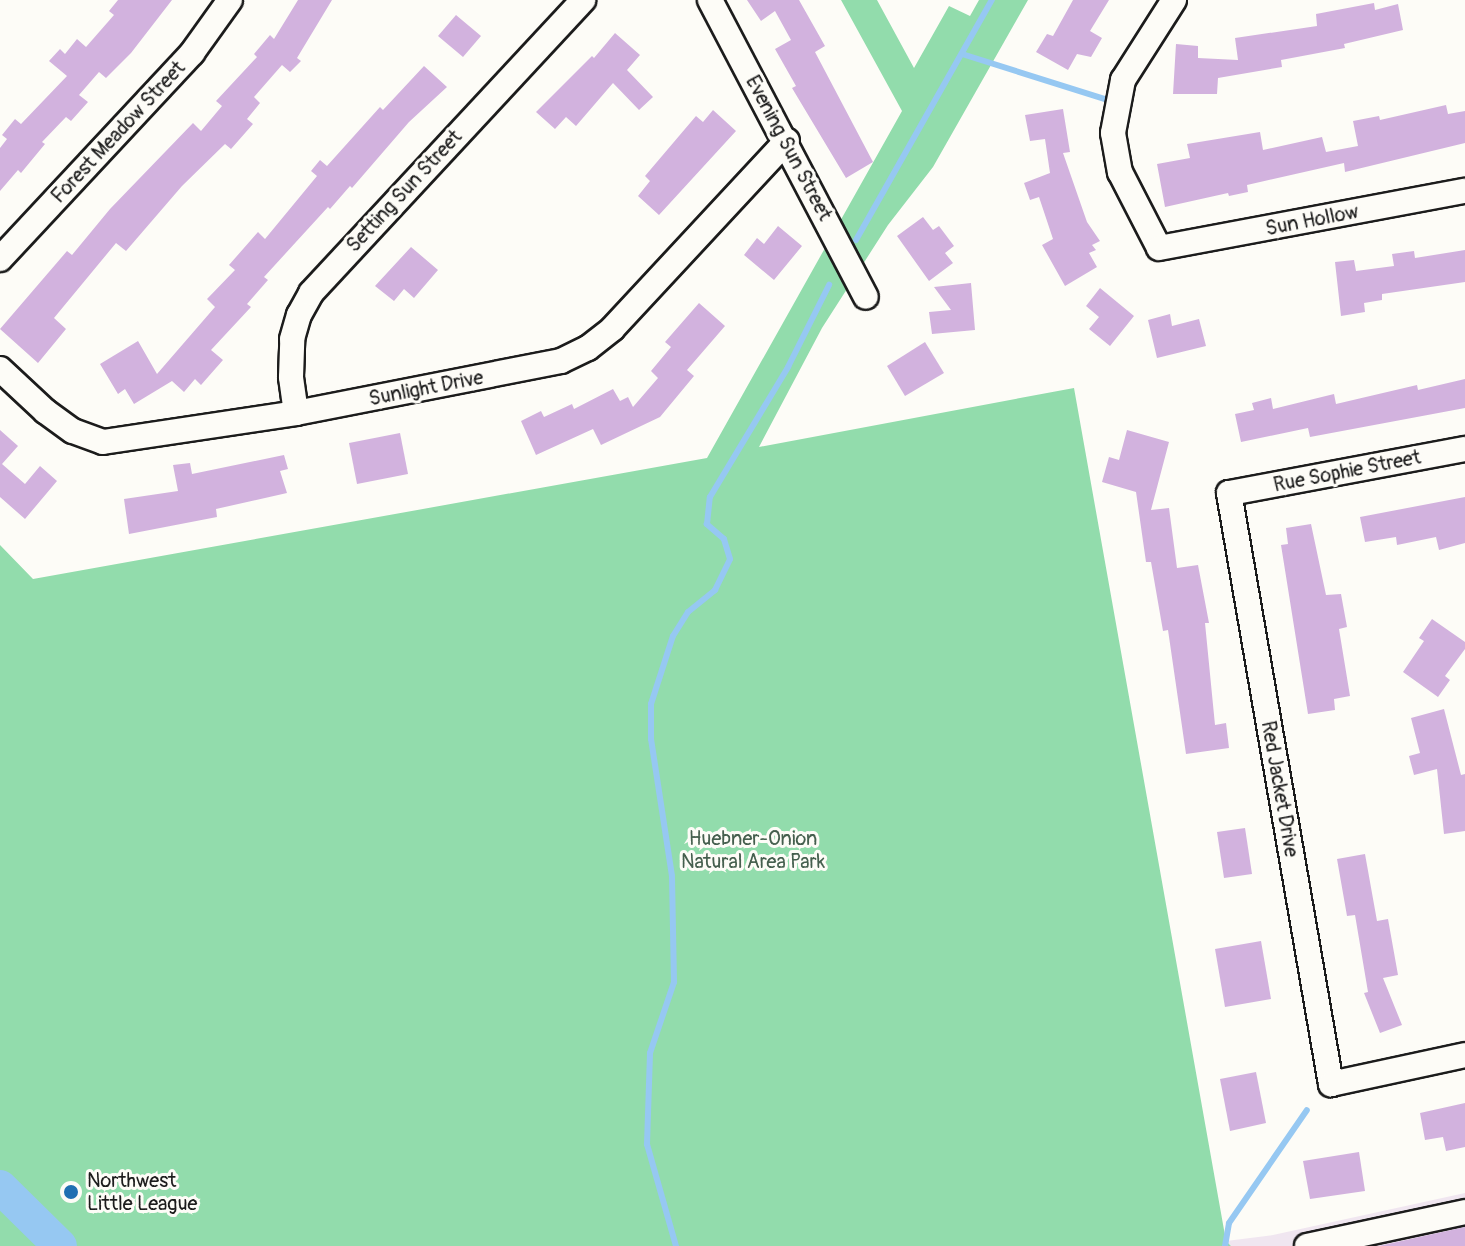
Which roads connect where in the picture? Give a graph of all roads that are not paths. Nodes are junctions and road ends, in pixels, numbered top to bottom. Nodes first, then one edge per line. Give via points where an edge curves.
1 (230, 0) edge
2 (583, 0) edge
3 (710, 0) edge
4 (1174, 0) edge
5 (787, 141) junction
6 (1465, 191) edge
7 (0, 259) edge
8 (866, 297) dead end
9 (0, 369) edge
10 (296, 413) junction
11 (1465, 449) edge
12 (1229, 493) joint
13 (1465, 1055) edge
14 (1465, 1212) edge
15 (1307, 1246) edge

1 - 7 street, Forest Meadow Street via 192,53
2 - 10 street, Setting Sun Street via 311,293 292,339
3 - 5 street, Evening Sun Street
4 - 6 street, Sun Hollow via 1123,80 1113,133 1120,172 1159,248
5 - 8 street, Evening Sun Street
5 - 10 street, Sunlight Drive via 612,329 588,348 542,366
9 - 10 street, Sunlight Drive via 63,424 103,442
11 - 12 street, Rue Sophie Street
12 - 13 street, Red Jacket Drive via 1331,1084
14 - 15 street

